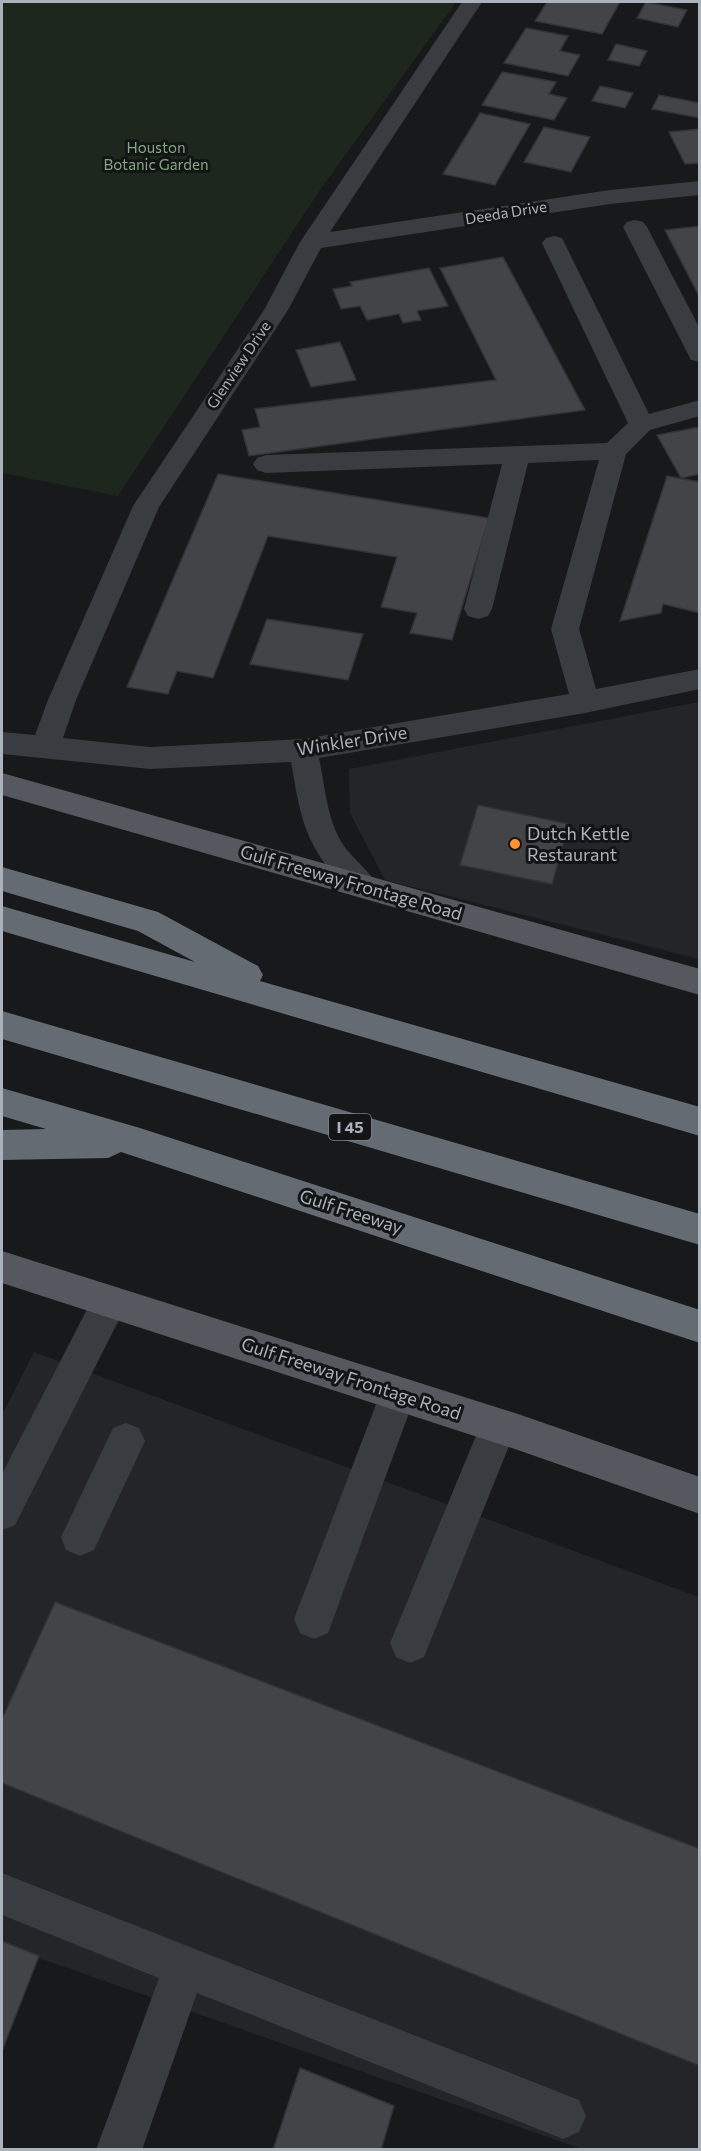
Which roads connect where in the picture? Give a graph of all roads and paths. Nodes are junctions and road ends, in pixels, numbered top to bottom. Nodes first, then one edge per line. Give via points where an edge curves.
1 (472, 2) edge
2 (699, 188) edge
3 (634, 227) dead end
4 (312, 242) junction
5 (554, 243) dead end
6 (699, 354) edge
7 (699, 408) edge
8 (641, 424) junction
9 (614, 451) junction
10 (517, 455) junction
11 (266, 464) dead end
12 (478, 609) dead end
13 (699, 679) edge
14 (585, 702) junction
15 (2, 743) edge
16 (45, 749) junction
17 (303, 750) junction
18 (2, 784) edge
19 (2, 879) edge
20 (362, 886) junction
21 (2, 919) edge
22 (699, 982) edge
23 (307, 1006) junction
24 (2, 1025) edge
25 (2, 1102) edge
26 (699, 1122) edge
27 (140, 1143) junction
28 (2, 1145) edge
29 (699, 1230) edge
30 (2, 1267) edge
31 (110, 1302) junction
32 (699, 1327) edge
33 (398, 1394) junction
34 (498, 1426) junction
35 (126, 1441) dead end
36 (699, 1496) edge
37 (2, 1512) edge
38 (80, 1538) dead end
39 (314, 1619) dead end
40 (410, 1643) dead end
41 (2, 1894) edge
42 (185, 1966) junction
43 (564, 2116) dead end
44 (119, 2150) edge

1 - 4 street, Glenview Drive
2 - 4 street, Deeda Drive via 610,197
3 - 6 street
4 - 16 street, Glenview Drive via 276,310 146,506 62,700
5 - 8 street
7 - 8 street
8 - 9 street
9 - 10 street
9 - 14 street via 565,629
10 - 11 street
10 - 12 street
13 - 14 street, Winkler Drive
14 - 17 street, Winkler Drive
15 - 16 street, Winkler Drive
16 - 17 street, Winkler Drive via 150,759
17 - 20 street via 316,818 330,850
18 - 20 main road, Gulf Freeway Frontage Road
19 - 23 highway via 147,921
20 - 22 main road, Gulf Freeway Frontage Road
21 - 23 highway
23 - 26 highway
24 - 29 highway, I 45
25 - 27 highway, Gulf Freeway
27 - 28 highway
27 - 32 highway, Gulf Freeway
30 - 31 main road, Gulf Freeway Frontage Road
31 - 33 main road, Gulf Freeway Frontage Road
31 - 37 street
33 - 34 main road, Gulf Freeway Frontage Road
33 - 39 street
34 - 36 main road, Gulf Freeway Frontage Road
34 - 40 street
35 - 38 street
41 - 42 street
42 - 43 street
42 - 44 street

